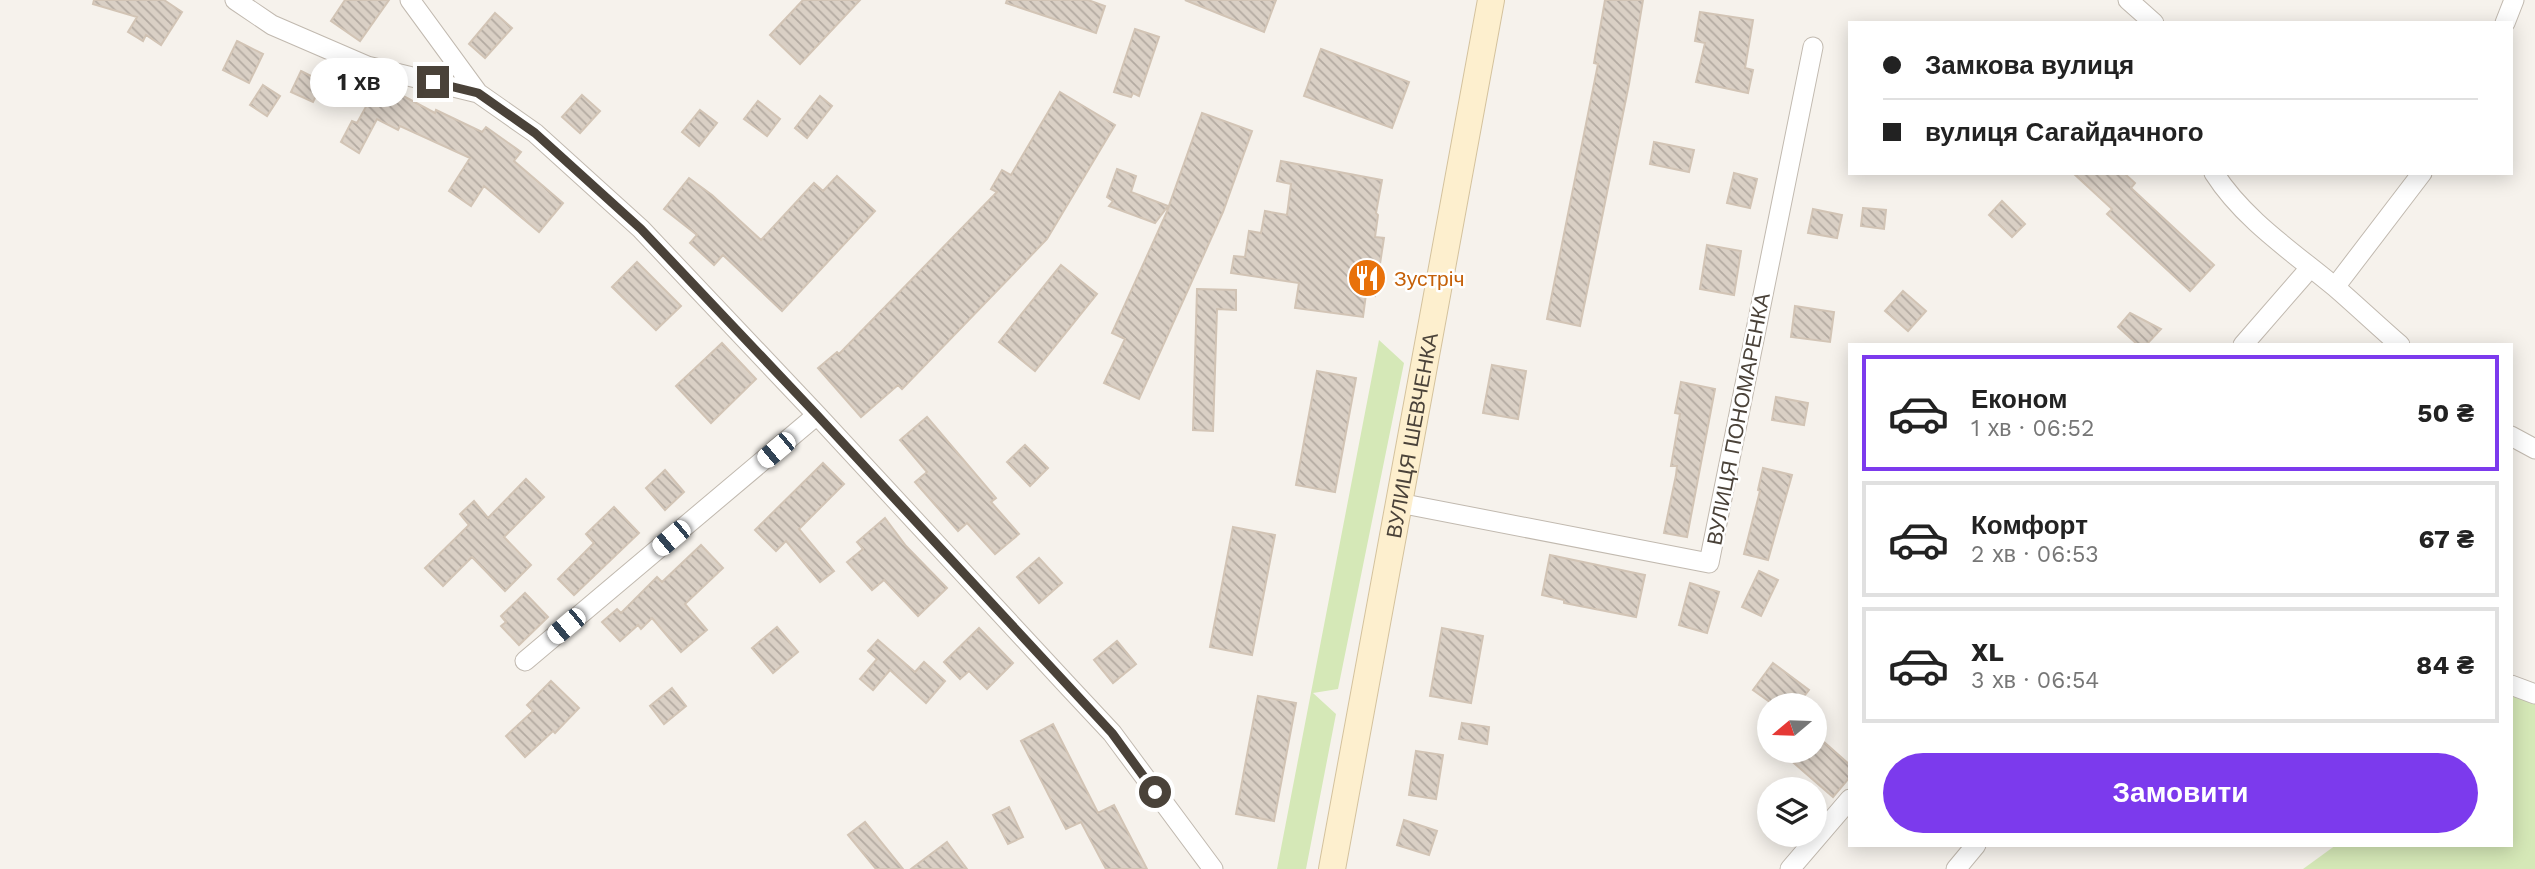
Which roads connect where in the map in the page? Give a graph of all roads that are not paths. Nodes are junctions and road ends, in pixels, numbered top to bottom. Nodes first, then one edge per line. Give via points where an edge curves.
1 (235, 0) edge
2 (410, 0) edge
3 (1491, 0) edge
4 (2128, 0) edge
5 (2514, 0) edge
6 (2152, 21) edge
7 (2506, 21) edge
8 (1813, 47) dead end
9 (478, 93) junction
10 (2215, 175) edge
11 (2420, 175) edge
12 (2310, 268) junction
13 (2335, 287) junction
14 (2245, 343) edge
15 (2398, 343) edge
16 (817, 415) junction
17 (2513, 437) edge
18 (2535, 449) edge
19 (1399, 503) junction
20 (525, 661) dead end
21 (2513, 686) edge
22 (2535, 694) edge
23 (1848, 801) edge
24 (1974, 847) edge
25 (1213, 869) edge
26 (1332, 869) edge
27 (1790, 869) edge
28 (1956, 869) edge

1 - 9 street via 272,25 367,66
2 - 9 street
3 - 19 main road, ВУЛИЦЯ ШЕВЧЕНКА
4 - 6 street
5 - 7 street
8 - 19 street, ВУЛИЦЯ ПОНОМАРЕНКА via 1709,563
9 - 16 street via 535,133 641,229
10 - 12 street via 2227,194
11 - 13 street
12 - 13 street
12 - 14 street
13 - 15 street
16 - 20 street
16 - 25 street via 1112,733
17 - 18 street
19 - 26 main road, ВУЛИЦЯ ШЕВЧЕНКА
21 - 22 street
23 - 27 street
24 - 28 street

